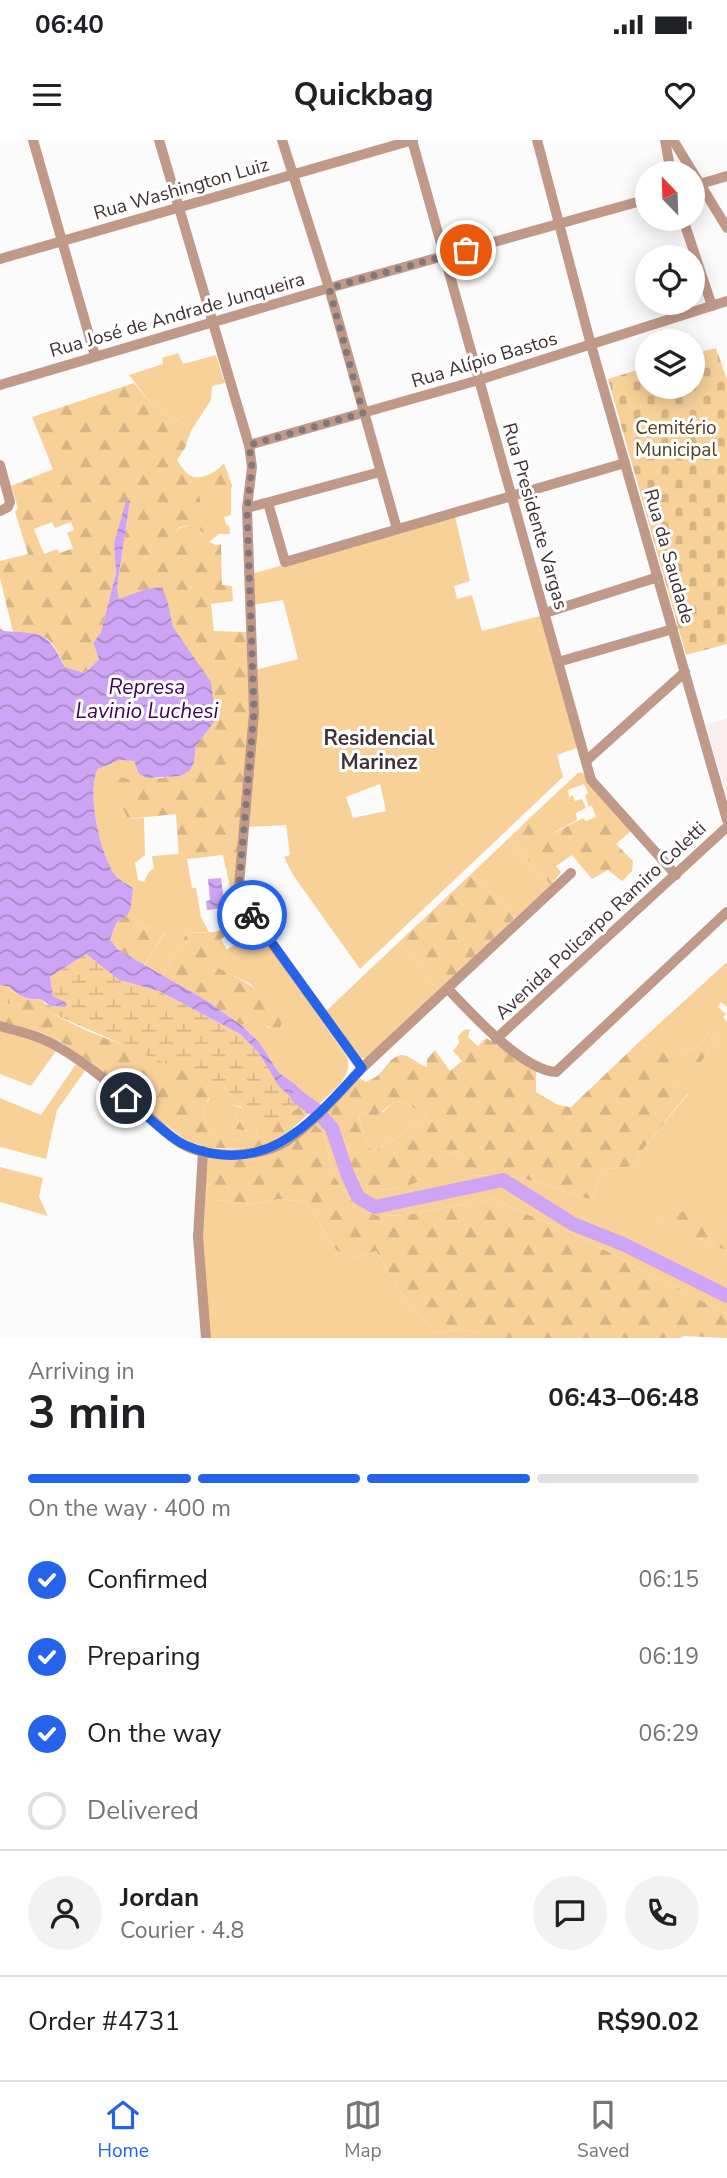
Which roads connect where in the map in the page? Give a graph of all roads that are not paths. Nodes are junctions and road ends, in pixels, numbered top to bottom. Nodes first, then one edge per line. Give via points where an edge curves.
1 (33, 140) edge
2 (159, 140) edge
3 (282, 140) edge
4 (412, 140) edge
5 (537, 140) edge
6 (665, 140) edge
7 (673, 140) edge
8 (669, 161) edge
9 (684, 161) edge
10 (292, 174) junction
11 (727, 176) edge
12 (705, 183) edge
13 (705, 196) edge
14 (635, 202) edge
15 (179, 208) junction
16 (558, 223) junction
17 (727, 228) edge
18 (687, 231) edge
19 (61, 242) junction
20 (443, 257) junction
21 (0, 259) edge
22 (329, 288) junction
23 (727, 302) edge
24 (712, 306) junction
25 (212, 323) junction
26 (591, 345) junction
27 (95, 356) junction
28 (479, 380) junction
29 (0, 384) edge
30 (363, 413) junction
31 (249, 445) junction
32 (625, 463) junction
33 (0, 465) edge
34 (380, 472) junction
35 (511, 495) junction
36 (268, 503) junction
37 (247, 509) junction
38 (0, 512) edge
39 (397, 529) junction
40 (658, 577) junction
41 (545, 613) junction
42 (673, 629) junction
43 (558, 662) junction
44 (685, 672) junction
45 (586, 761) junction
46 (727, 820) edge
47 (727, 827) edge
48 (571, 873) dead end
49 (676, 875) junction
50 (727, 912) edge
51 (448, 989) junction
52 (0, 1026) edge
53 (496, 1039) junction
54 (362, 1068) junction
55 (203, 1151) junction
56 (206, 1338) edge

1 - 19 street
2 - 15 street
3 - 10 street
4 - 10 street, Rua Washington Luiz
4 - 20 street, Rua Presidente Vargas
5 - 16 street, Rua da Saudade
6 - 8 street
7 - 9 street
10 - 15 street, Rua Washington Luiz
10 - 22 street
11 - 12 street
13 - 17 street
14 - 16 street, Rua José de Andrade Junqueira
15 - 19 street, Rua Washington Luiz
15 - 25 street
16 - 20 street, Rua José de Andrade Junqueira
16 - 26 street, Rua da Saudade
18 - 24 street
19 - 21 street, Rua Washington Luiz
19 - 27 street
20 - 22 street, Rua José de Andrade Junqueira
20 - 28 street, Rua Presidente Vargas
22 - 25 street, Rua José de Andrade Junqueira
22 - 30 street
23 - 24 street, Rua Alípio Bastos
24 - 26 street, Rua Alípio Bastos
25 - 27 street, Rua José de Andrade Junqueira
25 - 31 street
26 - 28 street, Rua Alípio Bastos
26 - 32 street, Rua da Saudade
27 - 29 street, Rua José de Andrade Junqueira
28 - 30 street, Rua Alípio Bastos
28 - 35 street, Rua Presidente Vargas
30 - 31 street, Rua Alípio Bastos
30 - 34 street
31 - 37 street via 252,467
32 - 35 street
32 - 40 street, Rua da Saudade
33 - 38 street via 10,502
34 - 36 street
34 - 39 street
35 - 39 street
35 - 41 street, Rua Presidente Vargas
36 - 37 street
36 - 39 street via 285,562
37 - 54 street via 254,713 239,885 253,917
40 - 41 street
40 - 42 street, Rua da Saudade
41 - 43 street, Rua Presidente Vargas
42 - 43 street
42 - 44 street, Rua da Saudade
43 - 45 street, Rua Presidente Vargas
44 - 45 street
44 - 46 street, Rua da Saudade
45 - 49 street, Rua Presidente Vargas via 591,780
47 - 49 street, Avenida Policarpo Ramiro Coletti
48 - 51 street
49 - 53 street, Avenida Policarpo Ramiro Coletti
50 - 53 street via 556,1072 546,1071
51 - 53 street
51 - 54 street
52 - 55 street via 60,1048 183,1144
54 - 55 street via 284,1142 246,1154
55 - 56 street via 198,1237

